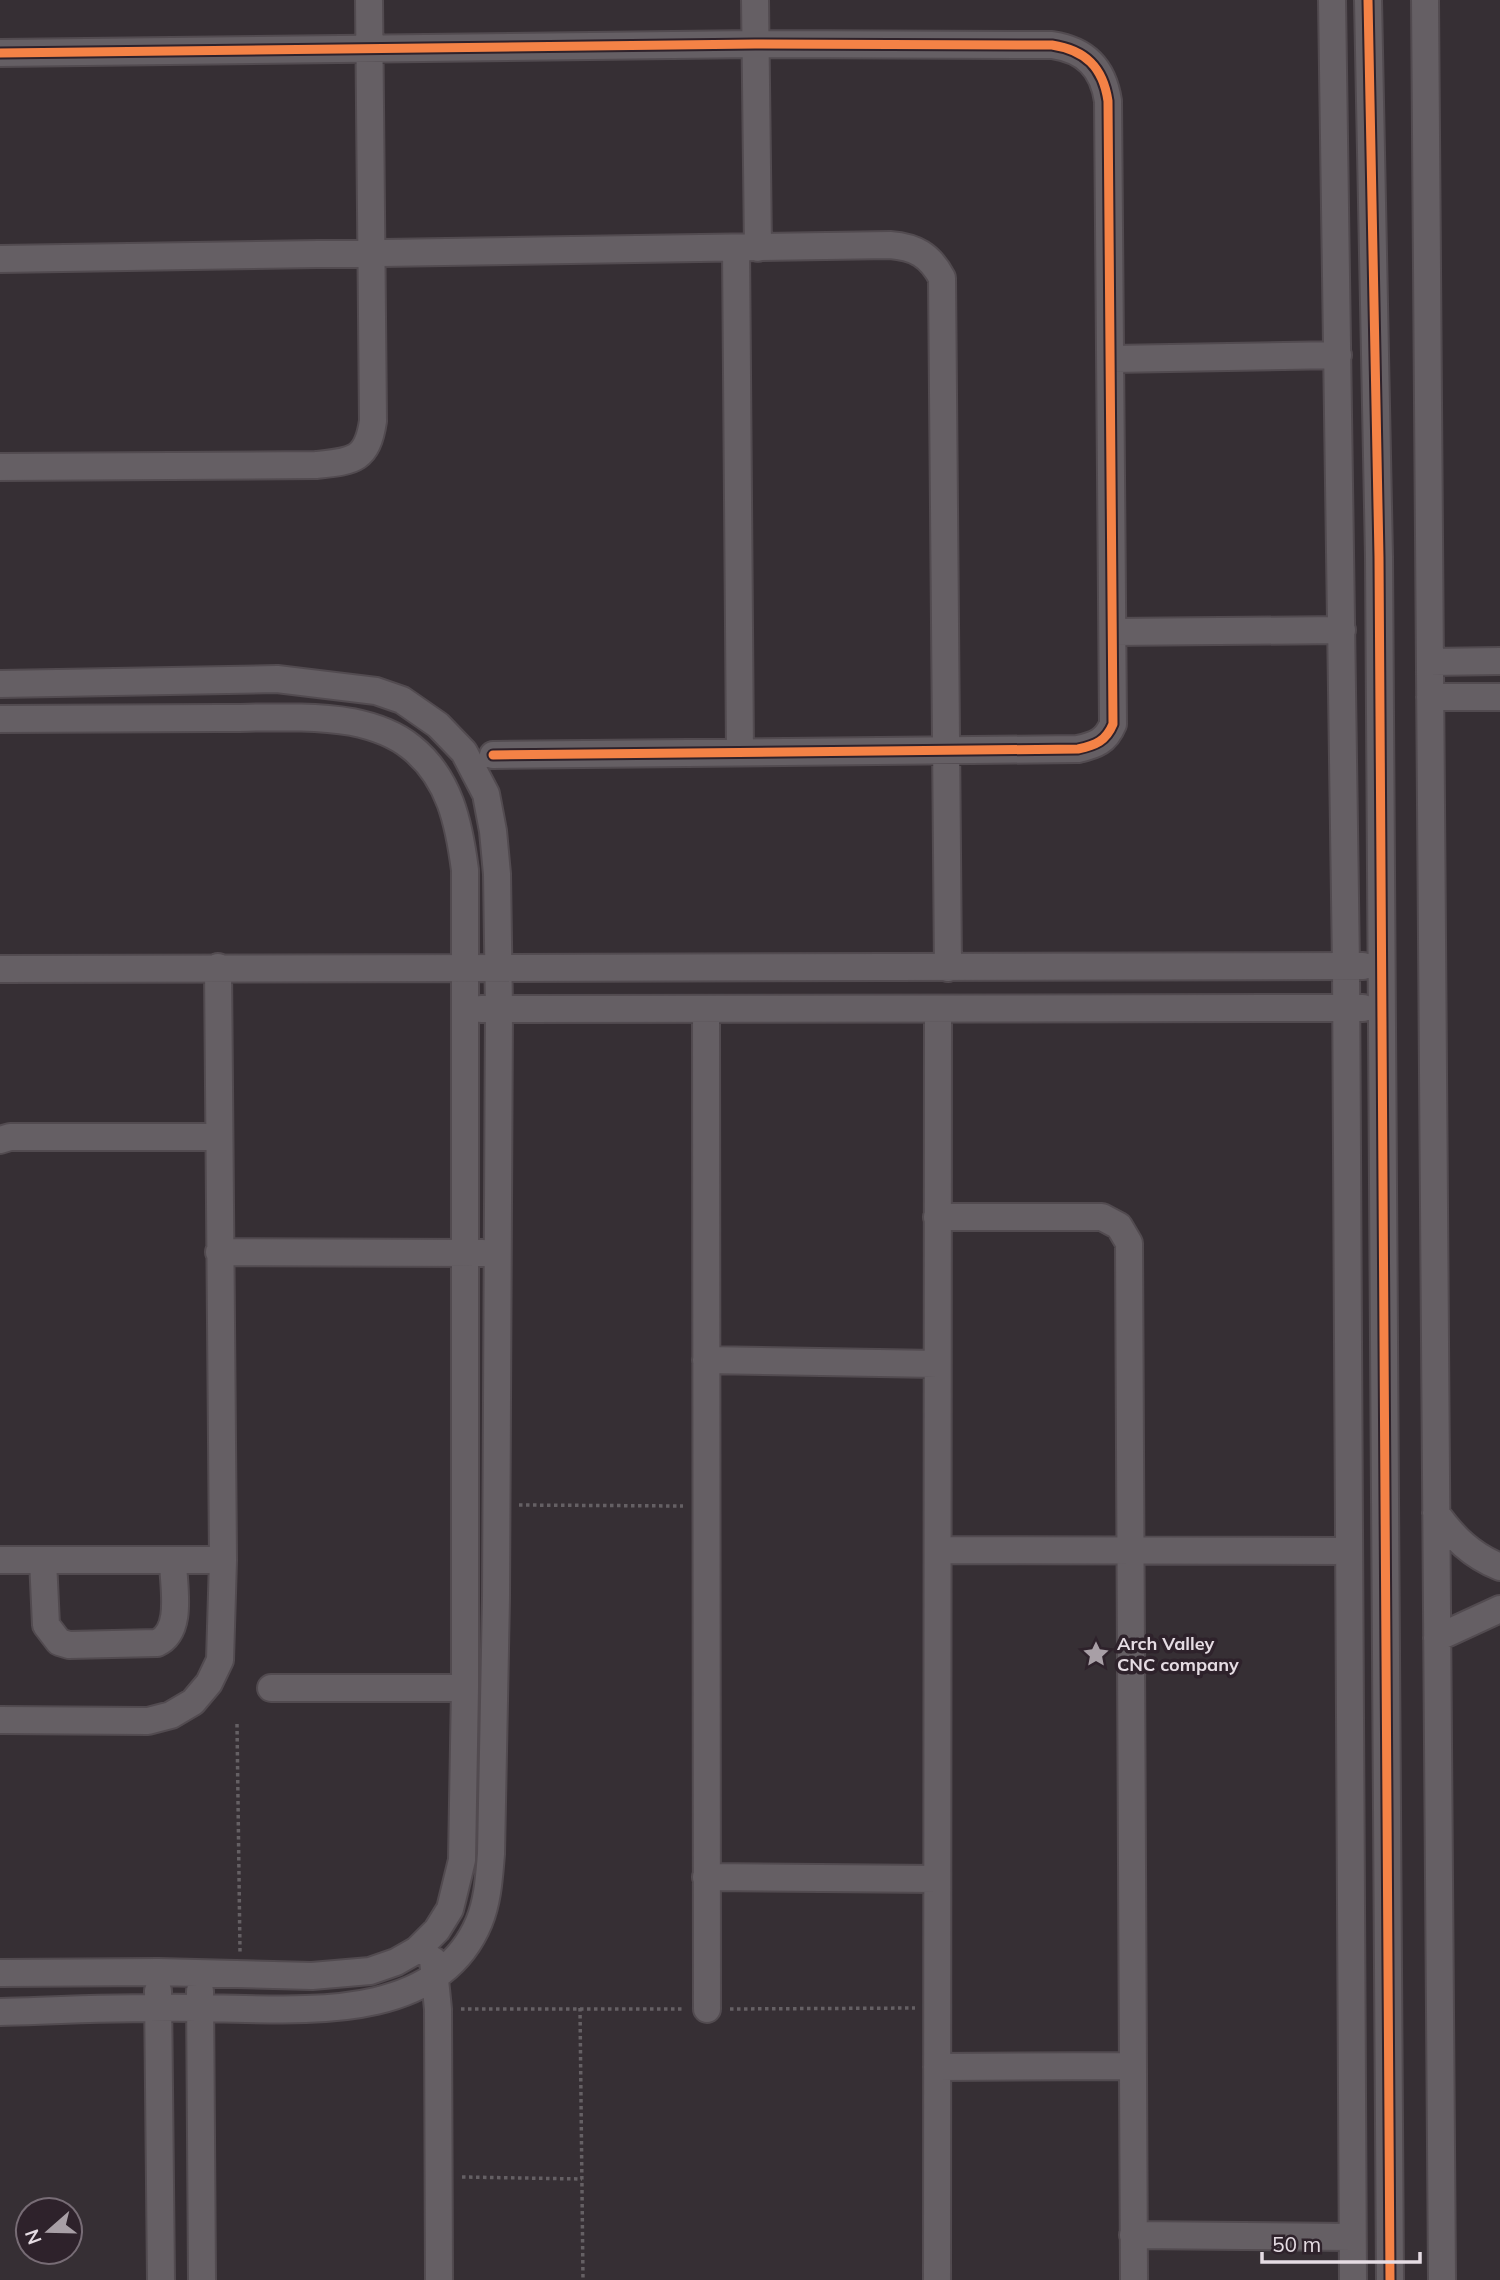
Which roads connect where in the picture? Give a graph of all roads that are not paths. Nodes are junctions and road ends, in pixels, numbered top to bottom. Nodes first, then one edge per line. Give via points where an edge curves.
1 (369, 0) edge
2 (755, 0) edge
3 (1332, 0) edge
4 (1368, 0) edge
5 (1425, 0) edge
6 (755, 44) junction
7 (370, 47) junction
8 (0, 53) edge
9 (1334, 86) junction
10 (1370, 87) junction
11 (747, 248) junction
12 (372, 254) junction
13 (0, 259) edge
14 (1338, 355) junction
15 (1112, 359) junction
16 (1339, 411) junction
17 (1377, 411) junction
18 (0, 467) edge
19 (1379, 557) junction
20 (1342, 558) junction
21 (1342, 629) junction
22 (1113, 632) junction
23 (1500, 661) edge
24 (1430, 662) junction
25 (77, 683) junction
26 (0, 684) edge
27 (1430, 697) junction
28 (1500, 697) edge
29 (76, 718) junction
30 (0, 719) edge
31 (946, 750) junction
32 (740, 751) junction
33 (493, 755) dead end
34 (1346, 966) junction
35 (1382, 966) junction
36 (218, 967) junction
37 (1078, 967) junction
38 (465, 968) junction
39 (743, 968) junction
40 (948, 968) junction
41 (0, 969) edge
42 (499, 969) junction
43 (1079, 1008) junction
44 (1346, 1008) junction
45 (1382, 1008) junction
46 (465, 1009) junction
47 (499, 1009) junction
48 (706, 1009) junction
49 (744, 1009) junction
50 (938, 1009) junction
51 (218, 1137) junction
52 (0, 1140) edge
53 (937, 1217) junction
54 (219, 1252) junction
55 (466, 1253) junction
56 (496, 1253) junction
57 (1348, 1328) junction
58 (1382, 1328) junction
59 (706, 1360) junction
60 (937, 1364) junction
61 (1436, 1513) junction
62 (938, 1550) junction
63 (1132, 1551) junction
64 (1348, 1551) junction
65 (0, 1560) edge
66 (43, 1560) junction
67 (173, 1560) junction
68 (223, 1560) junction
69 (1500, 1567) edge
70 (466, 1598) junction
71 (496, 1598) junction
72 (1500, 1609) edge
73 (1383, 1619) junction
74 (1349, 1621) junction
75 (1437, 1638) junction
76 (271, 1688) dead end
77 (465, 1688) junction
78 (0, 1720) edge
79 (706, 1877) junction
80 (937, 1879) junction
81 (430, 1938) junction
82 (158, 1972) junction
83 (0, 1973) edge
84 (200, 1973) junction
85 (435, 1975) junction
86 (158, 2008) junction
87 (200, 2008) junction
88 (707, 2009) dead end
89 (0, 2012) edge
90 (1350, 2048) junction
91 (1389, 2048) junction
92 (1132, 2066) junction
93 (937, 2067) junction
94 (1133, 2235) junction
95 (1352, 2237) junction
96 (161, 2270) edge
97 (202, 2270) edge
98 (439, 2280) edge
99 (937, 2280) edge
100 (1134, 2280) edge
101 (1353, 2280) edge
102 (1390, 2280) edge
103 (1442, 2280) edge

1 - 7 street
2 - 6 street
3 - 9 street
4 - 10 street
5 - 24 street
6 - 7 street
6 - 11 street
6 - 15 street via 1052,45 1086,56 1098,69 1108,101
7 - 8 street
7 - 12 street
9 - 10 street
9 - 14 street
10 - 17 street
11 - 12 street
11 - 31 street via 906,246 934,263 942,278
11 - 32 street
12 - 13 street
12 - 18 street via 373,421 362,454 348,462 316,465
14 - 15 street
14 - 16 street
15 - 22 street
16 - 17 street
16 - 20 street
17 - 19 street
19 - 20 street
19 - 35 street
20 - 21 street
21 - 22 street
21 - 34 street
22 - 31 street via 1113,724 1101,741 1078,749
23 - 24 street
24 - 27 street
25 - 26 street
25 - 29 street
25 - 42 street via 277,679 376,691 421,712 464,752 486,794 496,863
27 - 28 street
27 - 61 street
29 - 30 street
29 - 38 street via 352,722 383,731 410,746 433,769 459,827 465,870
31 - 32 street
31 - 40 street
32 - 33 street
34 - 35 street
34 - 37 street
34 - 44 street
35 - 45 street
36 - 38 street
36 - 41 street
36 - 51 street
37 - 40 street
37 - 43 street
38 - 42 street
38 - 46 street
39 - 40 street
39 - 42 street
39 - 49 street
42 - 47 street
43 - 44 street
43 - 50 street
44 - 45 street
44 - 57 street
45 - 58 street
46 - 47 street
46 - 55 street
47 - 48 street
47 - 56 street
48 - 49 street
48 - 59 street
49 - 50 street
50 - 53 street
51 - 52 street
51 - 54 street
53 - 60 street
53 - 63 street via 1102,1217 1126,1233
54 - 55 street
54 - 68 street
55 - 56 street
55 - 70 street
56 - 71 street
57 - 58 street
57 - 64 street
58 - 73 street
59 - 60 street
59 - 79 street
60 - 62 street
61 - 69 street via 1454,1538 1478,1558
61 - 75 street
62 - 63 street
62 - 80 street
63 - 64 street
63 - 92 street
64 - 74 street
65 - 66 street
66 - 67 street
66 - 67 street via 46,1625 59,1642 69,1644 157,1643 166,1639 174,1621
67 - 68 street
68 - 78 street via 220,1660 209,1683 192,1702 171,1715 148,1721
70 - 71 street
70 - 77 street
71 - 85 street via 488,1889 478,1923 457,1954
72 - 75 street
73 - 74 street
73 - 91 street
74 - 90 street
75 - 103 street
76 - 77 street
77 - 81 street via 462,1860 450,1909
79 - 80 street
79 - 88 street
80 - 93 street
81 - 84 street via 396,1962 370,1971 312,1976
81 - 85 street
82 - 83 street
82 - 84 street
82 - 86 street
84 - 87 street
85 - 87 street via 404,1993 349,2007
85 - 98 street
86 - 87 street
86 - 89 street
86 - 96 street
87 - 97 street
90 - 91 street
90 - 95 street
91 - 102 street
92 - 93 street
92 - 94 street
93 - 99 street
94 - 95 street
94 - 100 street
95 - 101 street
96 - 97 street

